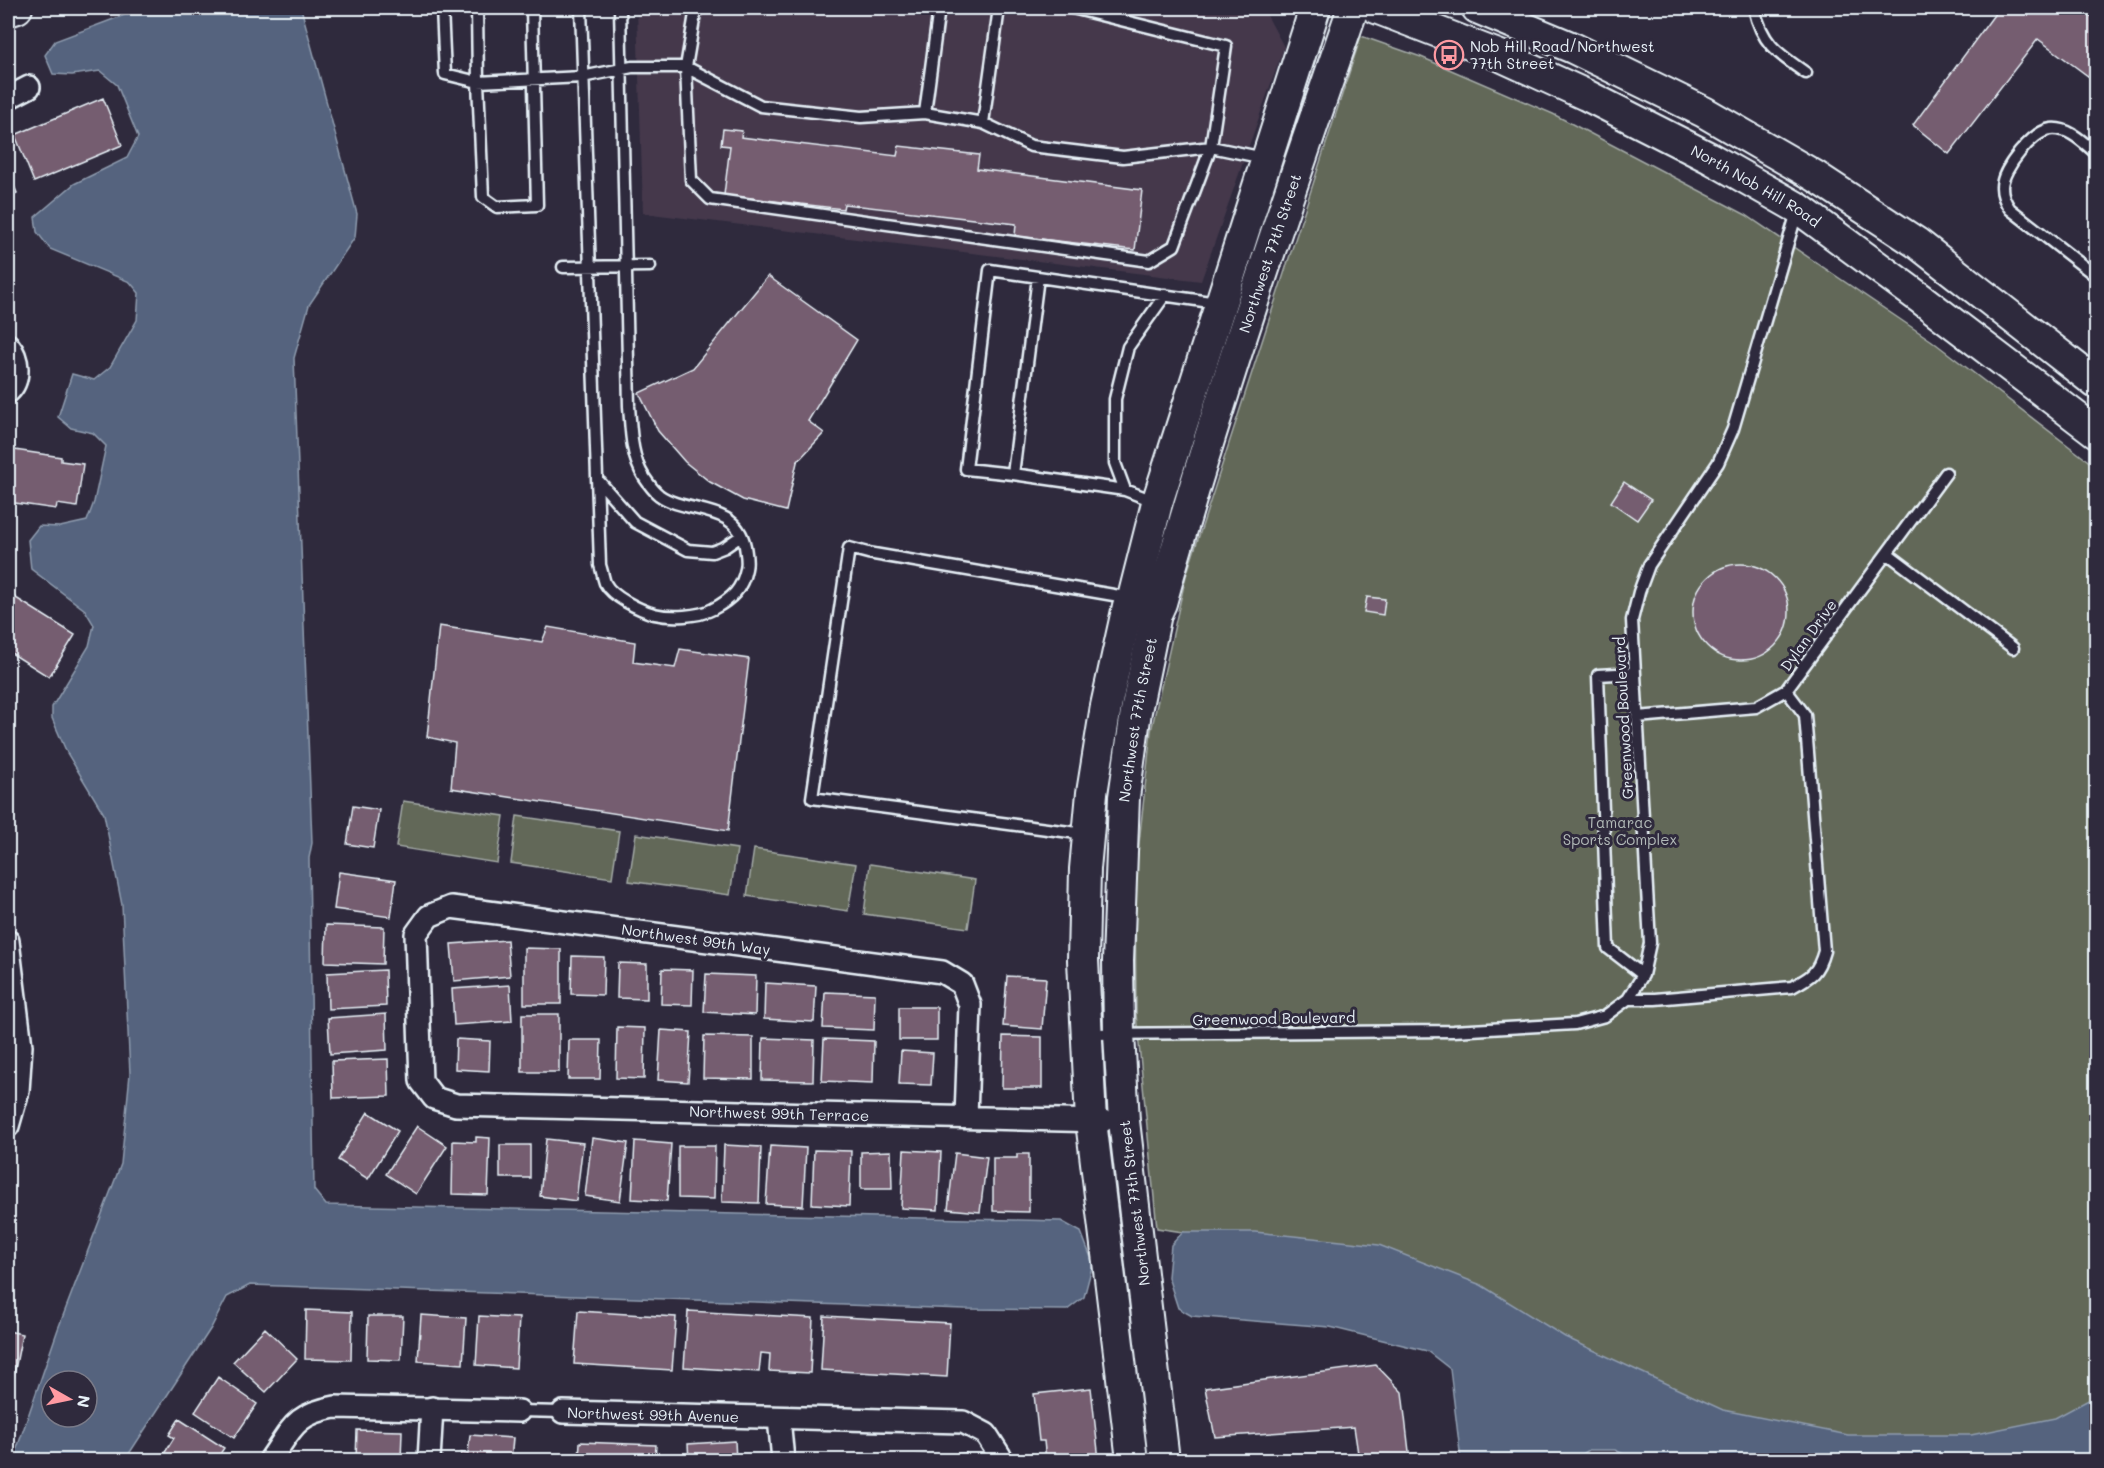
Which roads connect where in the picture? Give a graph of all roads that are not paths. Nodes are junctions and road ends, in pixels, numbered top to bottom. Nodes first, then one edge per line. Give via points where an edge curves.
1 (17, 8) edge
2 (442, 8) edge
3 (477, 8) edge
4 (532, 8) edge
5 (581, 8) edge
6 (620, 8) edge
7 (696, 8) edge
8 (939, 8) edge
9 (999, 8) edge
10 (1072, 8) edge
11 (1316, 8) edge
12 (1353, 8) edge
13 (1376, 8) edge
14 (1477, 8) edge
15 (1754, 8) edge
16 (8, 11) edge
17 (686, 67) junction
18 (621, 69) junction
19 (1806, 73) dead end
20 (582, 77) junction
21 (534, 79) junction
22 (478, 82) junction
23 (29, 87) dead end
24 (8, 98) edge
25 (925, 113) junction
26 (983, 123) junction
27 (1211, 147) junction
28 (2097, 153) edge
29 (1267, 159) junction
30 (1798, 208) junction
31 (588, 266) junction
32 (650, 266) dead end
33 (563, 267) dead end
34 (626, 267) junction
35 (1038, 276) junction
36 (2097, 276) edge
37 (1165, 296) junction
38 (1221, 304) junction
39 (8, 345) edge
40 (2097, 383) edge
41 (8, 392) edge
42 (2097, 432) edge
43 (1946, 473) dead end
44 (1012, 474) junction
45 (596, 479) junction
46 (1125, 490) junction
47 (1157, 503) junction
48 (741, 536) junction
49 (1887, 553) junction
50 (1147, 600) junction
51 (2013, 648) dead end
52 (1635, 673) junction
53 (1786, 690) junction
54 (1637, 717) junction
55 (1088, 834) junction
56 (8, 941) edge
57 (1643, 975) junction
58 (1628, 999) junction
59 (1088, 1034) junction
60 (1119, 1035) junction
61 (434, 1098) joint
62 (966, 1117) junction
63 (1091, 1121) junction
64 (1124, 1121) junction
65 (8, 1126) edge
66 (432, 1408) junction
67 (519, 1411) joint
68 (563, 1412) joint
69 (779, 1418) junction
70 (270, 1461) edge
71 (429, 1461) edge
72 (783, 1461) edge
73 (1000, 1461) edge
74 (1132, 1461) edge
75 (1164, 1461) edge

1 - 16 street
2 - 22 lane via 445,74
3 - 22 lane
4 - 21 lane
5 - 20 lane
6 - 18 lane
7 - 17 lane
8 - 25 lane
9 - 26 lane
10 - 27 lane via 1226,46
11 - 29 street, Northwest 77th Street
12 - 50 street, Northwest 77th Street via 1186,512
13 - 30 street, North Nob Hill Road via 1503,57 1586,95
14 - 40 street via 1573,48 1704,112 1815,176 1917,243
15 - 19 lane via 1762,35 1777,53
17 - 18 lane
17 - 25 lane via 761,106 861,117
17 - 27 lane via 691,180 710,199 1149,261 1174,246
18 - 20 lane
18 - 34 lane
20 - 21 lane
20 - 31 lane
21 - 22 lane
21 - 22 lane via 537,205 497,207 483,197
23 - 24 street
25 - 26 lane
26 - 27 lane via 1030,146 1123,157
27 - 29 lane
28 - 36 lane via 2070,133 2052,129 2036,134 2004,173 2002,187 2010,209
29 - 38 street, Northwest 77th Street
30 - 42 street, North Nob Hill Road
30 - 52 lane, Greenwood Boulevard via 1732,429 1718,463 1649,565 1639,592 1632,621
31 - 33 lane
31 - 34 lane
31 - 45 lane
32 - 34 lane
34 - 48 lane via 629,406 636,461 660,495 718,514 734,524
35 - 37 lane
35 - 44 lane
35 - 44 lane via 990,270 966,469
37 - 38 lane
37 - 46 lane via 1128,347 1115,399 1115,463
38 - 47 street, Northwest 77th Street
39 - 41 street via 14,351 17,368 14,386
43 - 49 lane, Dylan Drive
44 - 46 lane
45 - 48 lane via 635,522 688,550 712,552
45 - 48 lane via 600,565 606,585 636,608 681,615 707,612 727,601 743,583 748,562
46 - 47 lane
47 - 50 street, Northwest 77th Street
49 - 51 lane
49 - 53 lane, Dylan Drive
50 - 55 street, Northwest 77th Street via 1128,606 1106,706
50 - 55 lane via 849,548 812,798
50 - 60 street, Northwest 77th Street via 1156,614 1124,797
52 - 54 lane, Greenwood Boulevard
52 - 57 lane via 1598,675 1608,948
53 - 54 lane, Dylan Drive via 1756,708
53 - 58 lane via 1805,715 1824,951 1819,968 1792,987
54 - 57 lane, Greenwood Boulevard via 1650,943
55 - 59 street, Northwest 77th Street via 1083,960
56 - 65 street via 21,1046 18,1091
57 - 58 lane, Greenwood Boulevard
58 - 60 lane, Greenwood Boulevard via 1605,1016 1575,1024 1453,1031
59 - 60 lane, Greenwood Boulevard
59 - 63 street, Northwest 77th Street
60 - 64 street, Northwest 77th Street
61 - 62 street, Northwest 99th Terrace via 456,1105
61 - 62 street, Northwest 99th Way via 422,1081 417,934 429,916 451,907 942,972 962,984 970,1005
62 - 63 street, Northwest 99th Terrace
63 - 64 street, Northwest 99th Terrace
63 - 74 street, Northwest 77th Street
64 - 75 street, Northwest 77th Street
66 - 67 street, Northwest 99th Avenue
66 - 70 street, Northwest 99th Avenue via 316,1410 299,1419
66 - 71 street
67 - 68 lane, Northwest 99th Avenue
68 - 69 street, Northwest 99th Avenue
69 - 72 street
69 - 73 street, Northwest 99th Avenue via 963,1422 986,1434

